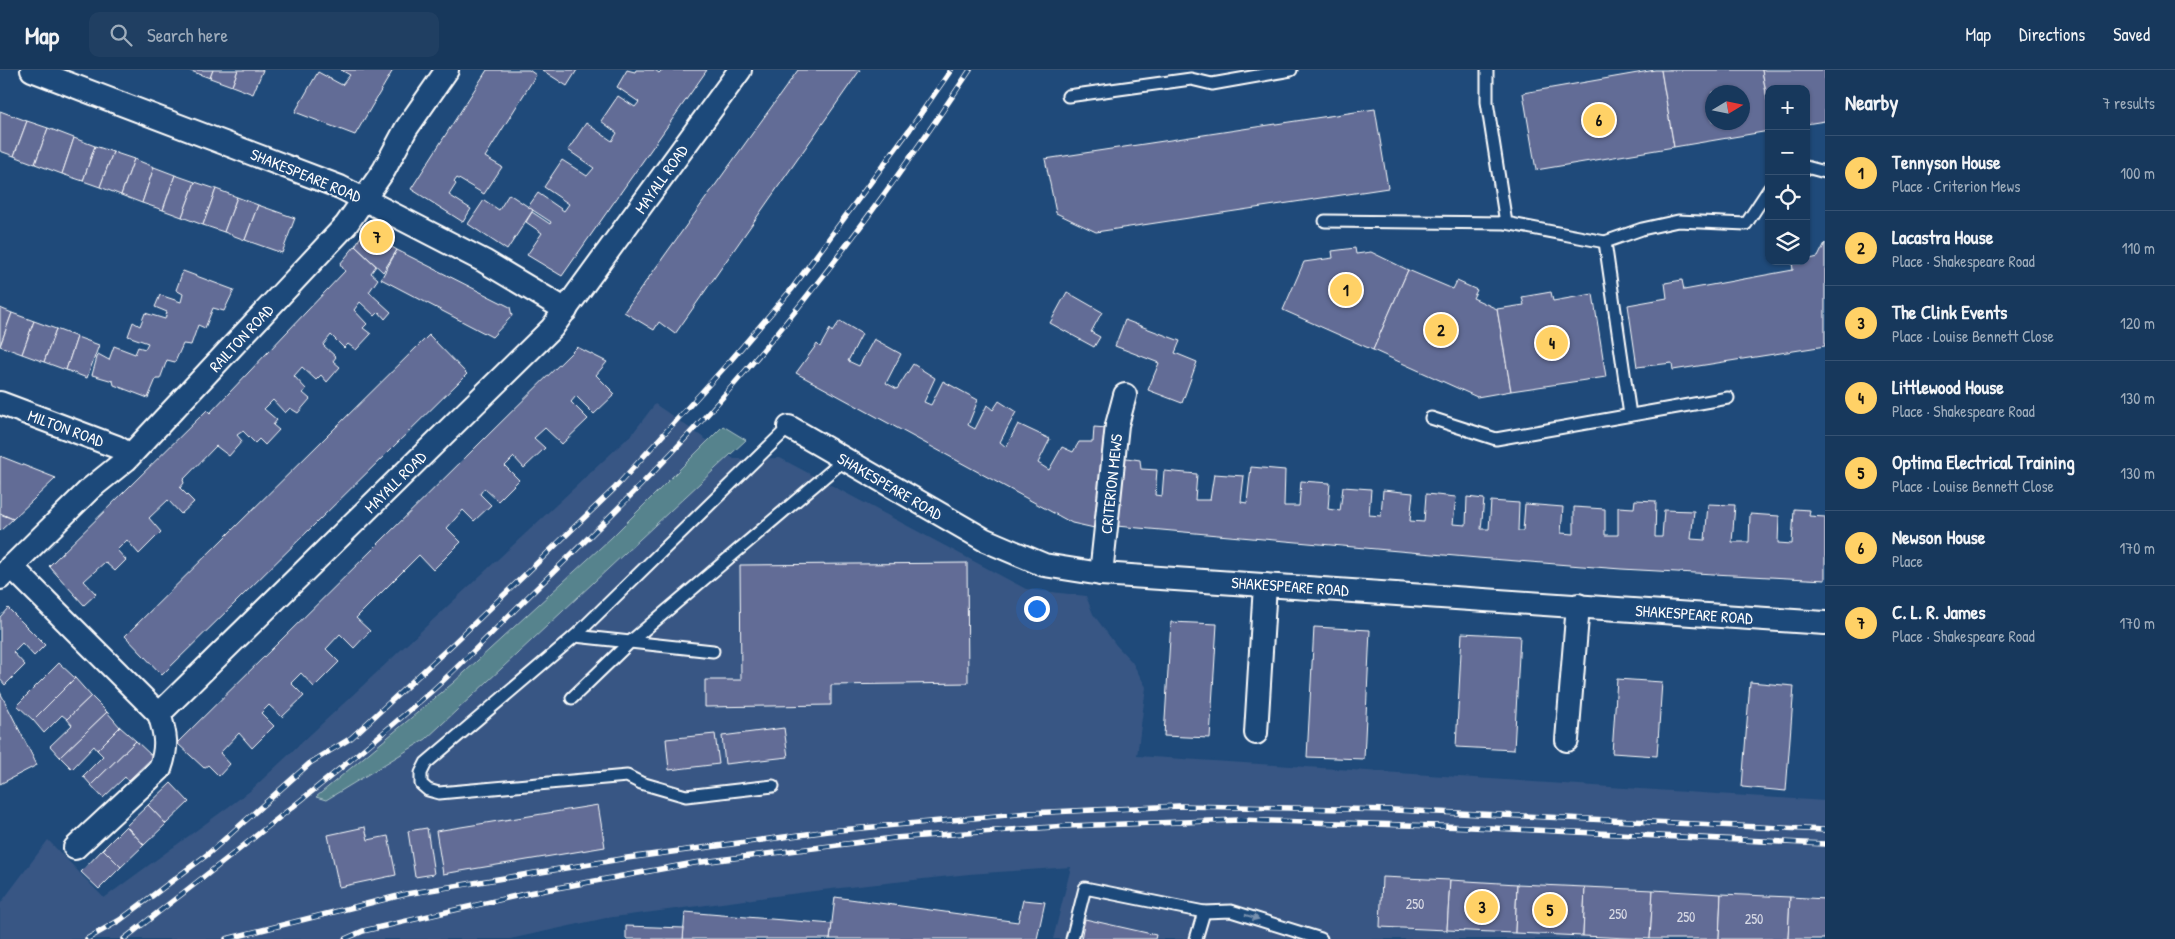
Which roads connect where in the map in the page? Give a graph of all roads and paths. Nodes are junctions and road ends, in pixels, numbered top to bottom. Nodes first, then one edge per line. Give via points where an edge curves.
1 (32, 70) edge
2 (447, 70) edge
3 (740, 70) edge
4 (1291, 70) edge
5 (1486, 70) edge
6 (1068, 96) dead end
7 (1810, 168) edge
8 (1825, 172) edge
9 (1765, 195) edge
10 (365, 199) junction
11 (1325, 221) dead end
12 (1506, 223) junction
13 (1605, 242) junction
14 (566, 310) junction
15 (1125, 395) dead end
16 (1728, 398) dead end
17 (0, 403) edge
18 (1630, 415) junction
19 (1431, 418) dead end
20 (789, 427) joint
21 (130, 455) junction
22 (844, 460) junction
23 (5, 572) edge
24 (1102, 574) junction
25 (1265, 584) junction
26 (1578, 606) junction
27 (1825, 623) edge
28 (575, 636) junction
29 (630, 642) junction
30 (713, 651) dead end
31 (572, 698) dead end
32 (159, 714) junction
33 (1256, 733) dead end
34 (1567, 740) dead end
35 (773, 786) dead end
36 (75, 848) dead end
37 (1204, 912) junction
38 (1072, 939) edge
39 (1196, 939) edge
40 (1321, 939) edge

1 - 10 street, SHAKESPEARE ROAD via 331,183
2 - 10 street, RAILTON ROAD
3 - 14 street, MAYALL ROAD
4 - 6 lane via 1212,84 1191,79
5 - 12 lane via 1487,102
7 - 8 lane
9 - 13 lane via 1746,224 1678,221
10 - 14 street, SHAKESPEARE ROAD via 484,261
10 - 21 street, RAILTON ROAD via 329,244
11 - 12 lane
12 - 13 lane
13 - 18 lane
14 - 32 street, MAYALL ROAD via 534,347
15 - 24 street, CRITERION MEWS via 1117,425
16 - 18 lane
17 - 21 street, MILTON ROAD via 117,447
18 - 19 lane via 1496,438
20 - 22 street, SHAKESPEARE ROAD
20 - 28 lane
21 - 23 street, RAILTON ROAD via 90,489
22 - 24 street, SHAKESPEARE ROAD via 985,540 1044,565
22 - 29 lane
23 - 32 street
24 - 25 street, SHAKESPEARE ROAD
25 - 26 street, SHAKESPEARE ROAD
25 - 33 street
26 - 27 street, SHAKESPEARE ROAD
26 - 34 street
28 - 29 lane
28 - 35 lane via 426,763 421,773 421,784 440,793 627,776 686,796
29 - 30 lane
29 - 31 lane
32 - 36 street via 166,736 160,769
37 - 38 lane via 1085,888
37 - 39 lane
37 -> 40 lane via 1231,911

